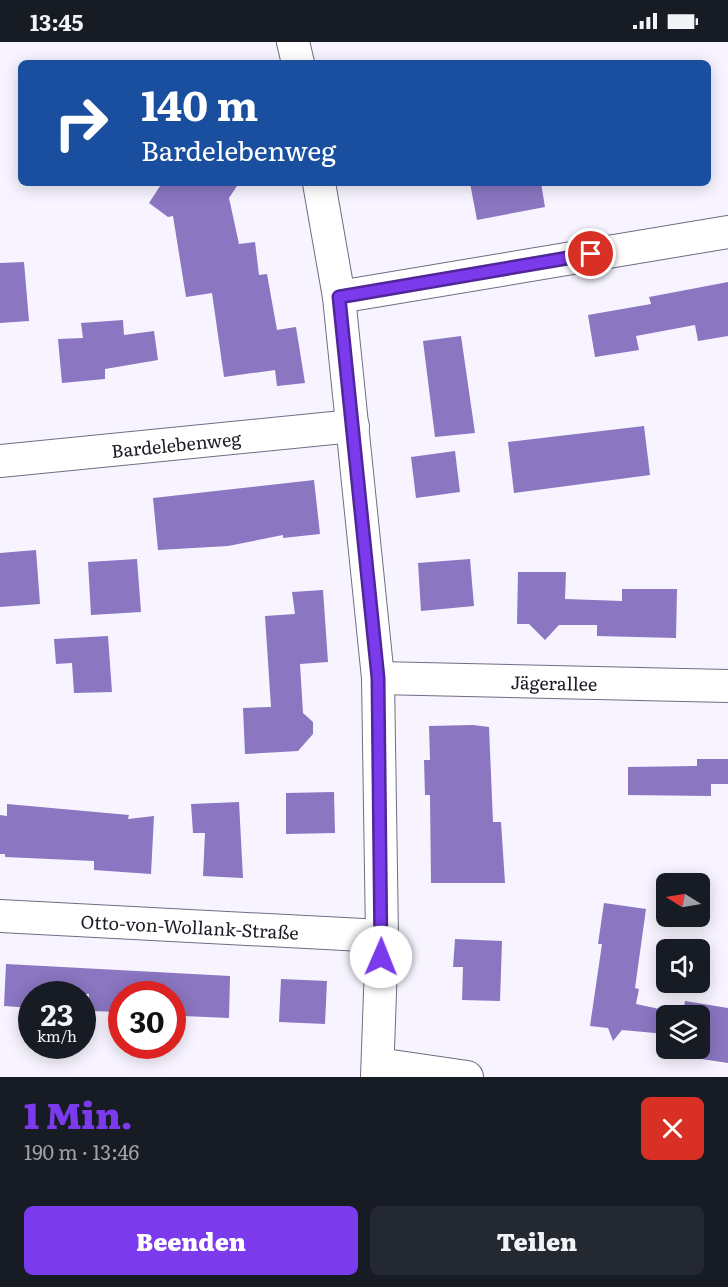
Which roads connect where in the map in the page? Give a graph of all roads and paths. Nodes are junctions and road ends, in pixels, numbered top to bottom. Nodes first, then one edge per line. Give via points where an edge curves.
1 (293, 42) edge
2 (297, 60) edge
3 (320, 186) edge
4 (728, 232) edge
5 (339, 297) junction
6 (353, 426) junction
7 (0, 461) edge
8 (378, 678) junction
9 (728, 686) edge
10 (0, 916) edge
11 (382, 936) junction
12 (377, 1070) edge
13 (467, 1077) edge

1 - 2 street
3 - 5 street
4 - 5 street
5 - 6 street
6 - 7 street, Bardelebenweg
6 - 8 street
8 - 9 street, Jägerallee
8 - 11 street
10 - 11 street, Otto-von-Wollank-Straße
11 - 12 street
12 - 13 street

